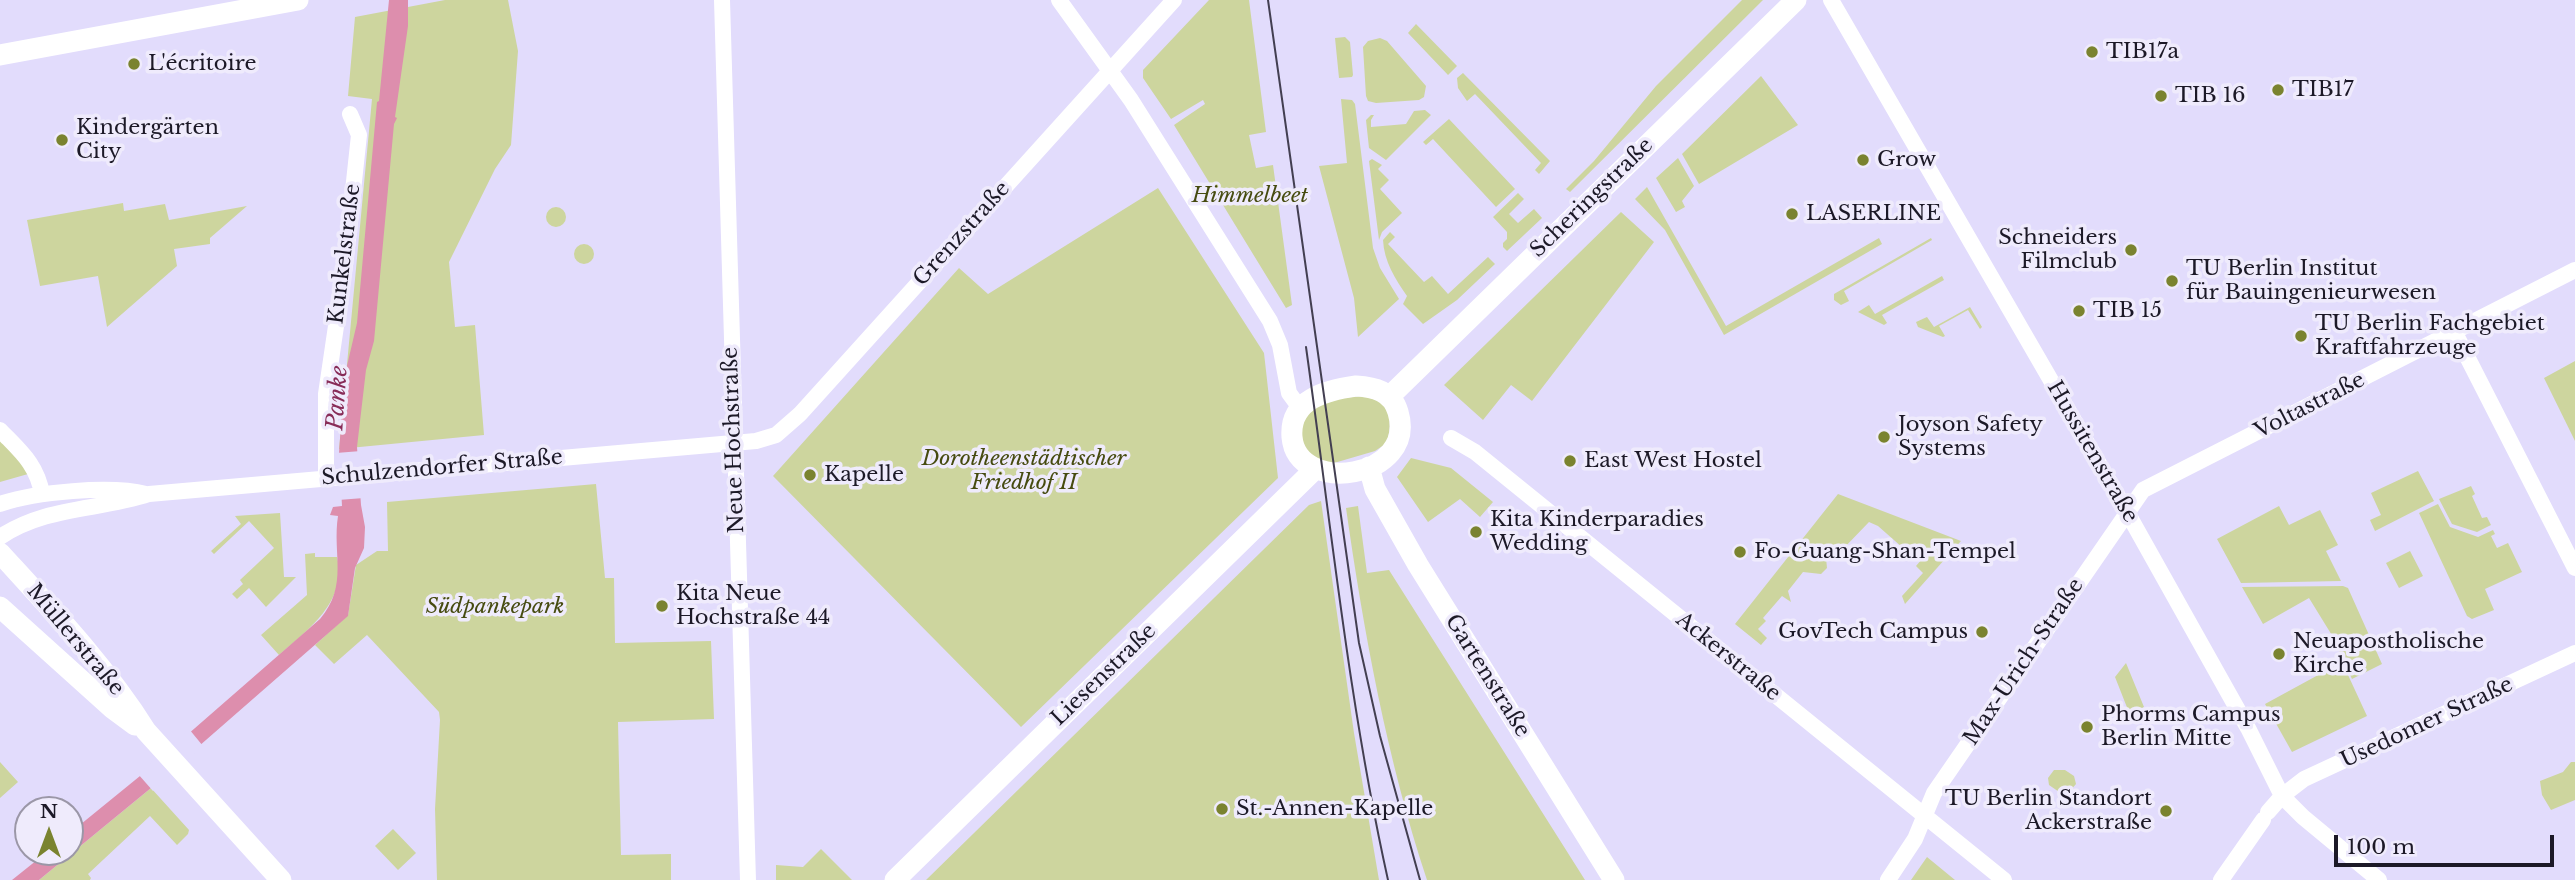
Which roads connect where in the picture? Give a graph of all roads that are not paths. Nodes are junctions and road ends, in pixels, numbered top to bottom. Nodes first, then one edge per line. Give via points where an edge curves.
1 (298, 0) edge
2 (722, 0) edge
3 (1059, 0) edge
4 (1174, 0) edge
5 (1796, 0) edge
6 (1831, 0) edge
7 (0, 55) edge
8 (1110, 70) junction
9 (350, 114) dead end
10 (2575, 270) edge
11 (2455, 333) junction
12 (1389, 397) junction
13 (1300, 408) junction
14 (0, 430) edge
15 (1451, 438) dead end
16 (734, 442) junction
17 (1369, 467) junction
18 (1314, 470) junction
19 (331, 478) junction
20 (42, 494) junction
21 (149, 494) junction
22 (0, 503) edge
23 (2127, 512) junction
24 (0, 537) edge
25 (0, 553) edge
26 (2575, 568) edge
27 (0, 607) edge
28 (2575, 653) edge
29 (146, 731) junction
30 (2282, 796) junction
31 (1926, 815) junction
32 (281, 880) edge
33 (748, 880) edge
34 (894, 880) edge
35 (1614, 880) edge
36 (1888, 880) edge
37 (2004, 880) edge
38 (2221, 880) edge
39 (2379, 880) edge

1 - 7 street
2 - 16 street, Neue Hochstraße
3 - 8 street
4 - 8 street, Grenzstraße
5 - 12 street, Scheringstraße
6 - 23 street, Hussitenstraße
8 - 13 street via 1270,321 1280,345 1289,393
8 - 16 street, Grenzstraße via 800,414 776,435
9 - 19 street, Kunkelstraße via 359,135 326,394
10 - 11 street, Voltastraße
11 - 23 street, Voltastraße via 2143,490
11 - 26 street
12 - 13 street via 1380,390 1356,386 1314,396
12 - 17 street via 1400,417 1399,438 1384,460
13 - 18 street via 1292,426 1294,446
14 - 20 street via 34,466
15 - 31 street, Ackerstraße via 1475,452
16 - 19 street, Schulzendorfer Straße
16 - 33 street, Neue Hochstraße
17 - 18 street
17 - 35 street, Gartenstraße via 1375,489 1418,565
18 - 34 street, Liesenstraße
19 - 21 street, Schulzendorfer Straße
20 - 21 street, Schulzendorfer Straße via 127,489
20 - 22 street, Schulzendorfer Straße
21 - 24 street, Schulzendorfer Straße via 29,520
23 - 30 street, Hussitenstraße
23 - 31 street, Max-Urich-Straße via 1934,793
25 - 29 street, Müllerstraße via 73,634
27 - 29 street, Müllerstraße via 112,708
28 - 30 street, Usedomer Straße via 2304,779
29 - 32 street, Müllerstraße
30 - 38 street, Usedomer Straße
30 - 39 street, Hussitenstraße
31 - 36 street, Max-Urich-Straße
31 - 37 street, Ackerstraße

